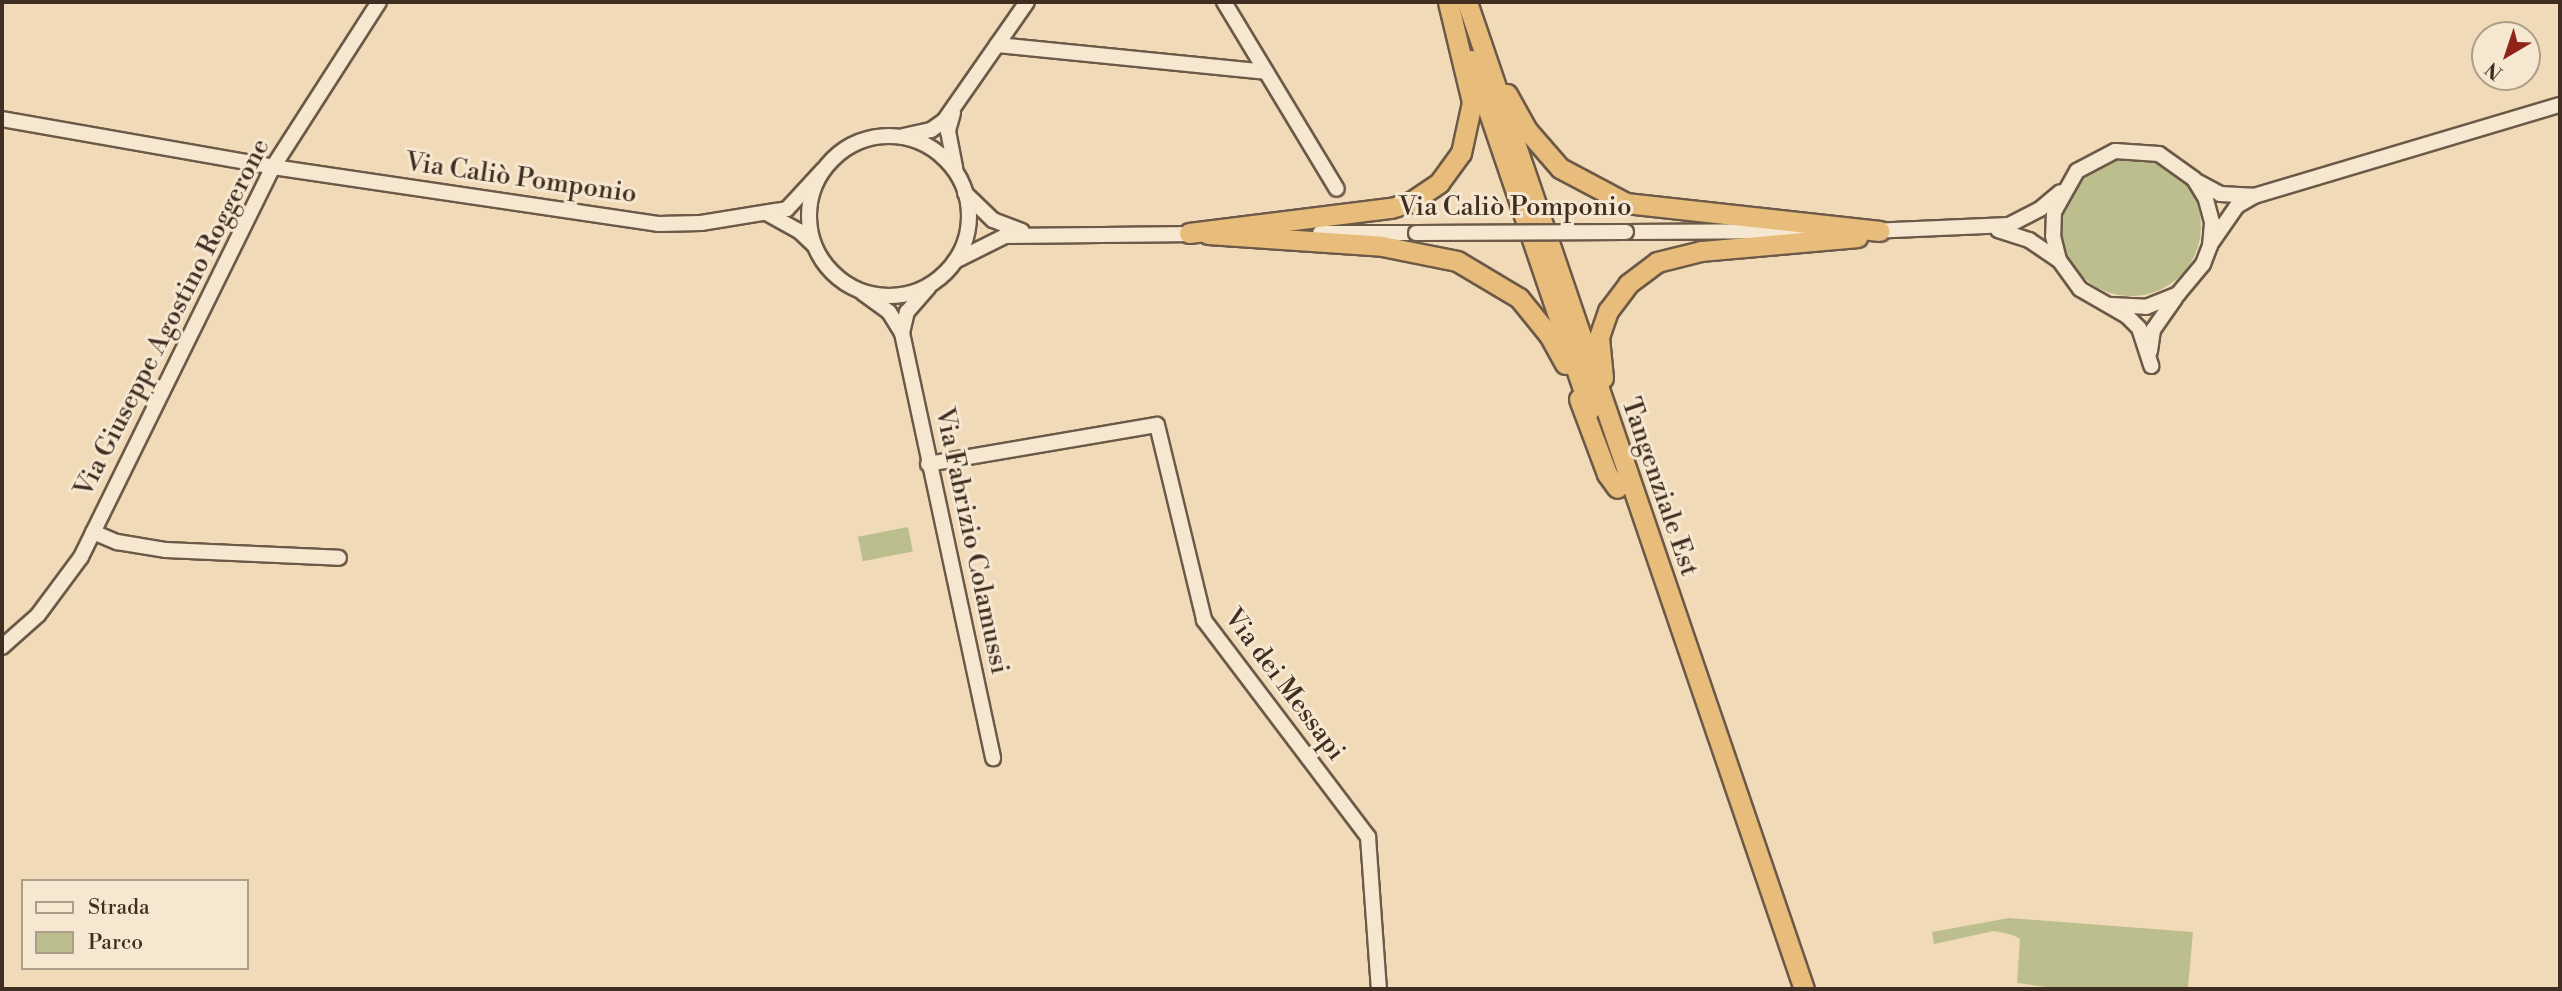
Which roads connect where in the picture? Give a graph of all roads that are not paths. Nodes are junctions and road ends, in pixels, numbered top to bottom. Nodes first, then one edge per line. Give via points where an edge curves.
1 (379, 2) edge
2 (1027, 2) edge
3 (1224, 2) edge
4 (1448, 2) edge
5 (1454, 2) edge
6 (1469, 2) edge
7 (997, 45) junction
8 (1266, 72) junction
9 (956, 105) junction
10 (2560, 105) edge
11 (2, 119) edge
12 (904, 136) junction
13 (273, 167) junction
14 (823, 170) junction
15 (959, 179) junction
16 (2194, 179) junction
17 (2063, 188) junction
18 (1337, 189) dead end
19 (965, 193) junction
20 (2254, 196) junction
21 (763, 214) junction
22 (1986, 228) junction
23 (1884, 231) junction
24 (1045, 234) junction
25 (1199, 234) junction
26 (2210, 246) junction
27 (815, 247) junction
28 (2059, 260) junction
29 (954, 262) junction
30 (936, 280) junction
31 (856, 289) junction
32 (2178, 294) junction
33 (2111, 305) junction
34 (902, 333) junction
35 (928, 464) junction
36 (1617, 488) junction
37 (1638, 506) junction
38 (93, 532) junction
39 (340, 558) dead end
40 (2, 647) edge
41 (993, 758) dead end
42 (1379, 989) edge
43 (1789, 989) edge
44 (1804, 989) edge

1 - 13 street, Via Giuseppe Agostino Roggerone
2 - 7 street
3 - 8 street
4 - 25 highway via 1472,103 1464,146 1439,183 1411,202 1391,208
5 - 36 highway, Tangenziale Est
6 - 23 highway via 1514,111 1541,148 1583,183 1652,208
6 - 37 highway, Tangenziale Est
7 - 8 street
7 - 9 street
8 - 18 street
9 - 12 street via 938,128
9 - 15 street via 948,143
10 - 20 street, Via Caliò Pomponio
11 - 13 street, Via Caliò Pomponio
12 - 14 street, Via Caliò Pomponio via 856,143
12 - 15 street, Via Caliò Pomponio via 928,146
13 - 21 street, Via Caliò Pomponio via 658,224
13 - 38 street, Via Giuseppe Agostino Roggerone
14 - 21 street, Via Caliò Pomponio via 795,204
14 - 27 street, Via Caliò Pomponio via 809,208
15 - 19 street, Via Caliò Pomponio
16 - 17 street, Via Caliò Pomponio via 2178,164 2137,149 2095,158
16 - 20 street, Via Caliò Pomponio via 2220,194
16 - 26 street, Via Caliò Pomponio via 2209,211
17 - 22 street, Via Caliò Pomponio via 2027,218
17 - 28 street, Via Caliò Pomponio via 2054,212
19 - 24 street, Via Caliò Pomponio via 993,220
19 - 29 street, Via Caliò Pomponio via 968,227
20 - 26 street, Via Caliò Pomponio via 2232,212
21 - 27 street, Via Caliò Pomponio via 778,217
22 - 23 street, Via Caliò Pomponio
22 - 28 street, Via Caliò Pomponio via 2029,240
23 - 25 street, Via Caliò Pomponio, bridge
23 - 37 highway via 1880,235 1674,255 1628,284 1608,311 1599,352 1638,491
24 - 25 street, Via Caliò Pomponio
24 - 29 street, Via Caliò Pomponio via 993,239
25 - 36 highway via 1434,253 1501,284 1534,315 1559,353 1607,474
26 - 32 street, Via Caliò Pomponio via 2198,273
27 - 31 street, Via Caliò Pomponio via 826,266
28 - 33 street, Via Caliò Pomponio via 2080,289
29 - 30 street, Via Caliò Pomponio
30 - 31 street, Via Caliò Pomponio via 914,292 889,296
30 - 34 street via 907,312
31 - 34 street via 889,312
32 - 33 street, Via Caliò Pomponio via 2146,307
32 - 33 street via 2153,330 2151,366 2139,328
34 - 35 street, Via Fabrizio Colamussi
35 - 41 street, Via Fabrizio Colamussi
35 - 42 street, Via dei Messapi via 1157,425 1204,620 1368,837
36 - 43 highway, Tangenziale Est
37 - 44 highway, Tangenziale Est
38 - 39 street via 117,542 166,550
38 - 40 street, Via Giuseppe Agostino Roggerone via 38,615

